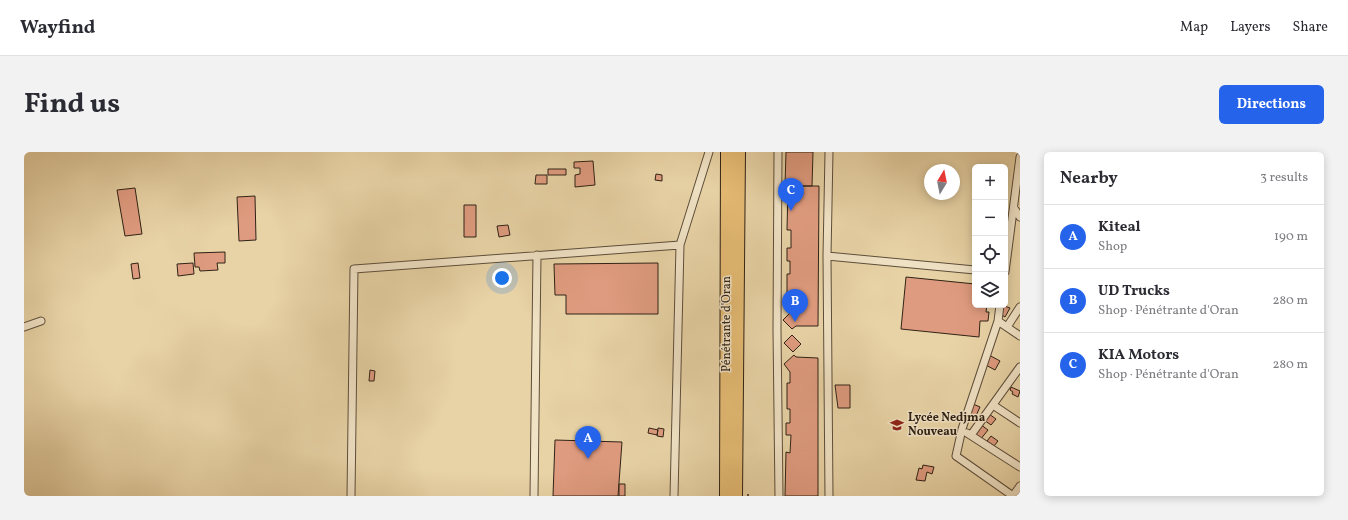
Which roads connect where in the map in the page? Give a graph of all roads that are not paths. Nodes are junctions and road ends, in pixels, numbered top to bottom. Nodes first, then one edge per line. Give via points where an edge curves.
1 (709, 152) edge
2 (727, 152) edge
3 (739, 152) edge
4 (778, 152) edge
5 (829, 152) edge
6 (1020, 157) edge
7 (1014, 208) junction
8 (1020, 217) edge
9 (680, 244) junction
10 (1008, 251) edge
11 (537, 255) junction
12 (827, 256) junction
13 (972, 270) edge
14 (1020, 307) edge
15 (1000, 308) edge
16 (41, 321) dead end
17 (998, 321) junction
18 (24, 327) edge
19 (1007, 327) junction
20 (1020, 336) edge
21 (1020, 367) edge
22 (1017, 376) edge
23 (993, 405) junction
24 (1020, 423) edge
25 (962, 430) junction
26 (971, 435) junction
27 (1020, 467) edge
28 (1020, 486) edge
29 (744, 495) edge
30 (351, 496) edge
31 (534, 496) edge
32 (674, 496) edge
33 (726, 496) edge
34 (779, 496) edge
35 (829, 496) edge

1 - 9 street
2 - 33 highway, Pénétrante d'Oran
3 - 29 highway, Pénétrante d'Oran
4 - 34 street
5 - 12 street
6 - 7 street
7 - 8 street
7 - 10 street
9 - 11 street
9 - 32 street
11 - 30 street via 354,269
11 - 31 street
12 - 13 street
12 - 35 street
14 - 19 street
15 - 17 street
16 - 18 street
17 - 19 street
17 - 25 street
19 - 20 street
21 - 22 street
22 - 23 street
23 - 24 street
23 - 26 street
25 - 26 street
25 - 28 street via 956,456 1013,496
26 - 27 street

